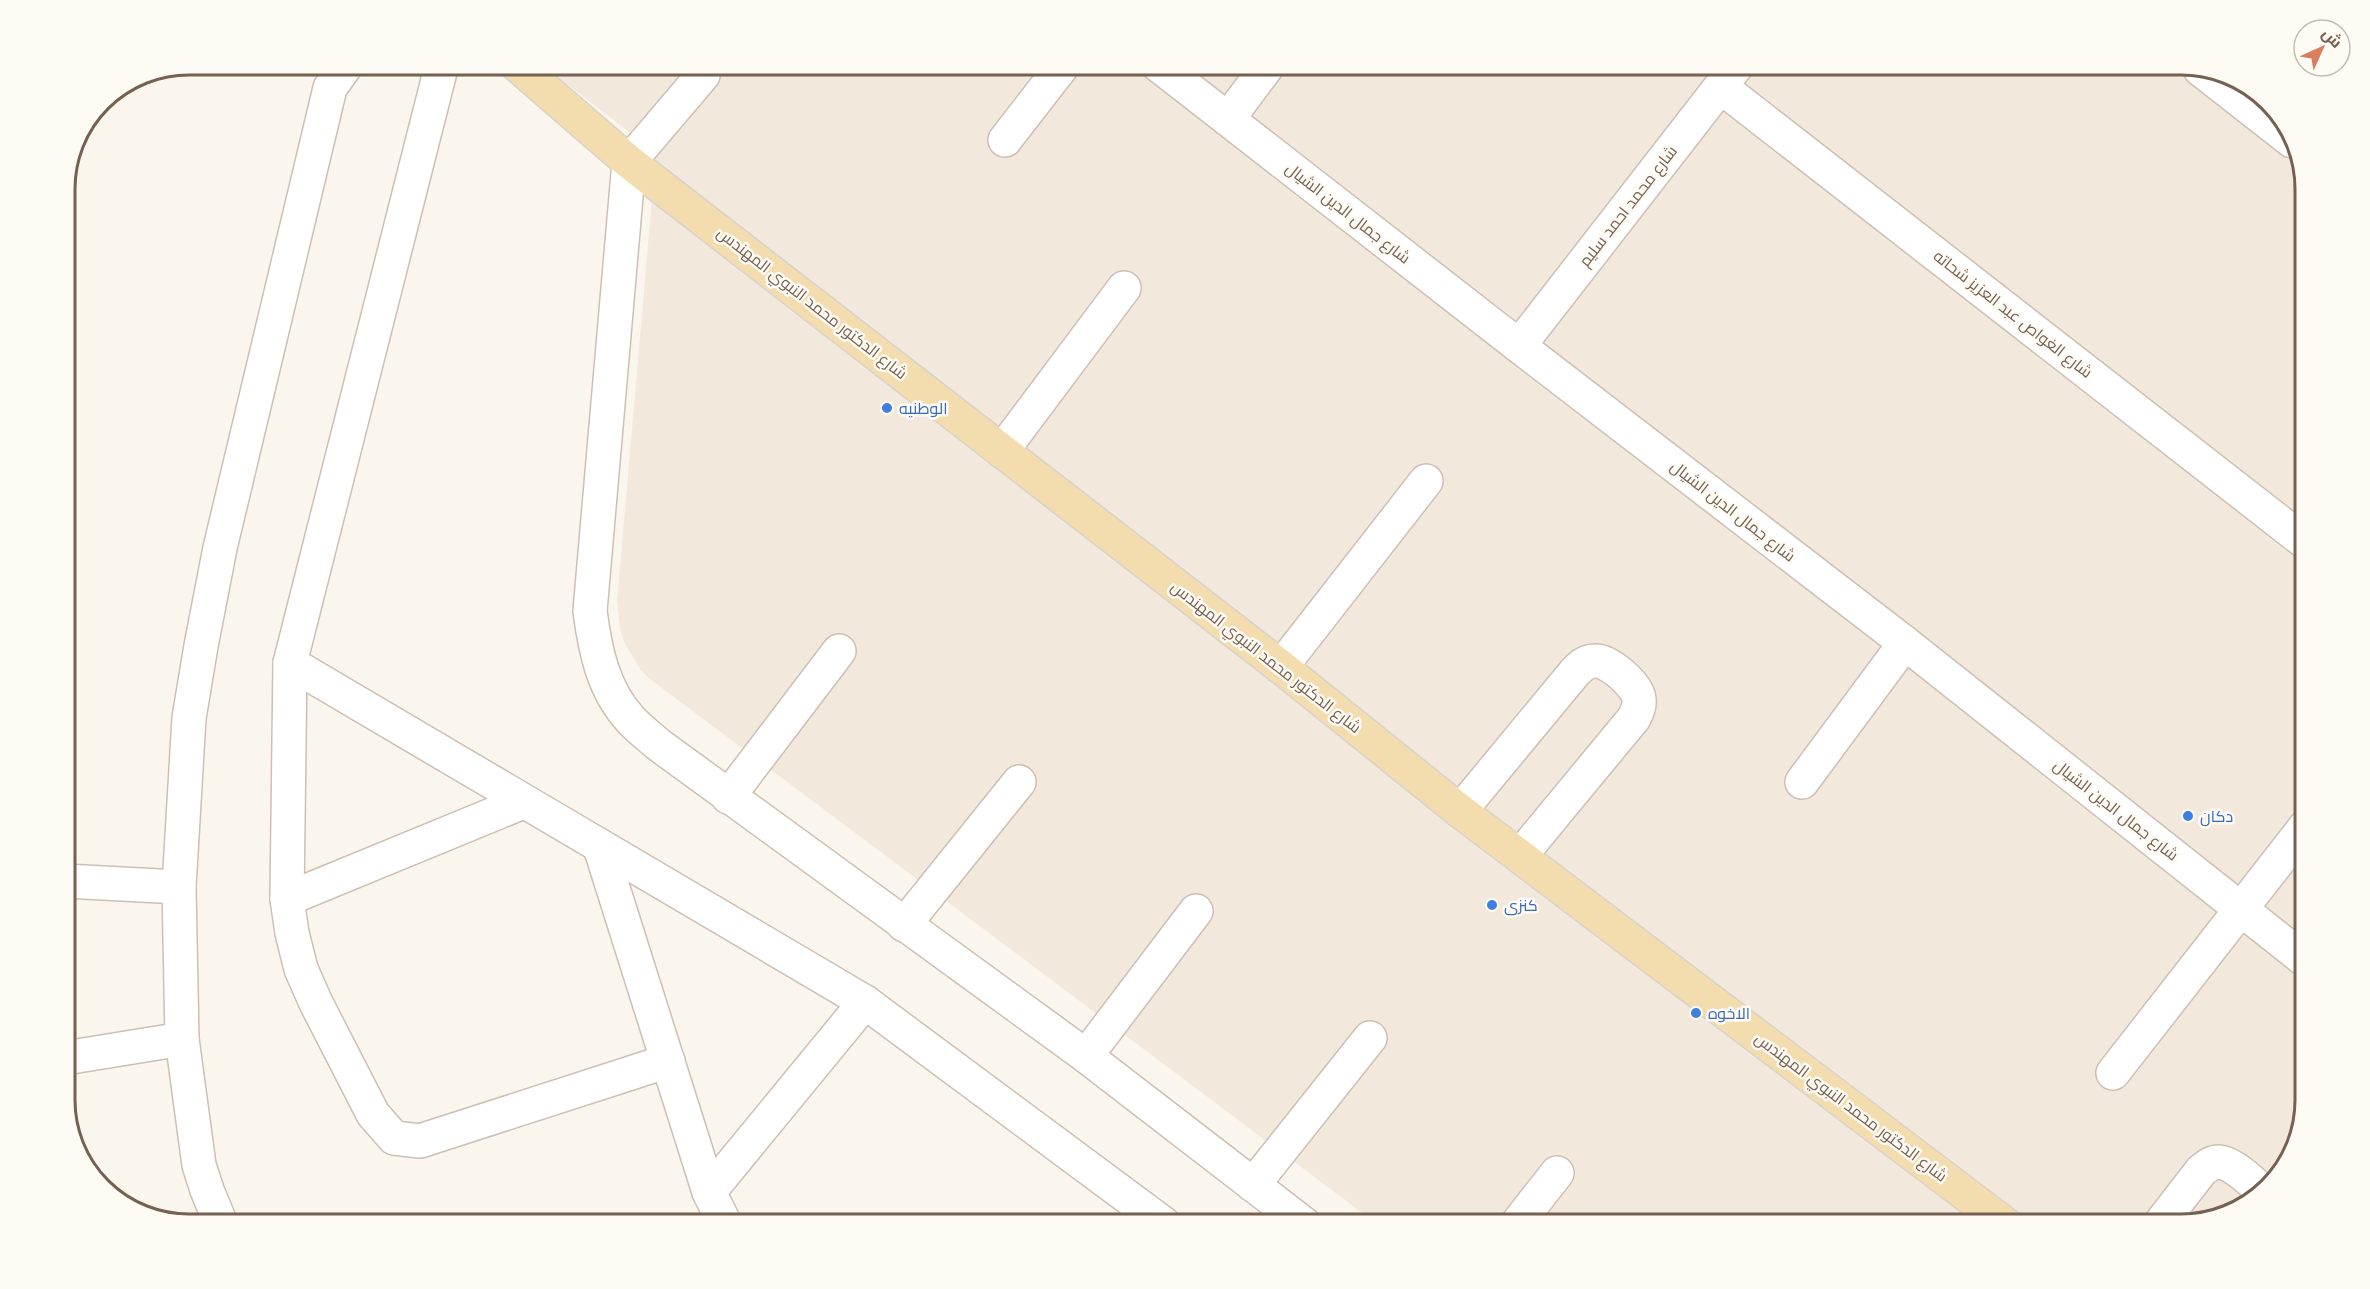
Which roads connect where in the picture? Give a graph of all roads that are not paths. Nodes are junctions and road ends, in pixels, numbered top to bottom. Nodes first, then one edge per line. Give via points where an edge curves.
1 (332, 75) edge
2 (439, 75) edge
3 (532, 75) edge
4 (703, 75) dead end
5 (1055, 75) edge
6 (1171, 75) edge
7 (1261, 75) edge
8 (1729, 76) edge
9 (2214, 80) edge
10 (1228, 119) junction
11 (2278, 130) edge
12 (1005, 140) dead end
13 (629, 162) junction
14 (1124, 288) dead end
15 (1519, 346) junction
16 (1002, 451) junction
17 (1426, 481) dead end
18 (2295, 534) edge
19 (1905, 643) junction
20 (839, 651) dead end
21 (290, 663) junction
22 (1281, 667) junction
23 (1019, 782) dead end
24 (1802, 782) dead end
25 (728, 797) junction
26 (524, 802) junction
27 (1461, 811) junction
28 (2295, 841) edge
29 (600, 847) junction
30 (1520, 856) junction
31 (75, 882) edge
32 (179, 887) junction
33 (287, 899) junction
34 (2240, 909) junction
35 (1196, 911) dead end
36 (904, 925) junction
37 (2295, 952) edge
38 (864, 1002) junction
39 (1370, 1038) dead end
40 (182, 1039) junction
41 (75, 1056) edge
42 (1086, 1056) junction
43 (668, 1061) junction
44 (2113, 1073) dead end
45 (1557, 1173) dead end
46 (1253, 1185) junction
47 (2255, 1186) edge
48 (709, 1192) junction
49 (217, 1214) edge
50 (720, 1214) edge
51 (1150, 1214) edge
52 (1291, 1214) edge
53 (1525, 1214) edge
54 (1992, 1214) edge
55 (2168, 1214) edge

1 - 32 street via 220,548 201,646 189,718
2 - 21 street
3 - 13 main road, شارع الدكتور محمد النبوي المهندس
4 - 13 street
5 - 12 street
6 - 10 street, شارع جمال الدين الشيال
7 - 10 street
8 - 15 street, شارع محمد احمد سليم
8 - 18 street, شارع الغواص عبد العزيز شحاته
9 - 11 street
10 - 15 street, شارع جمال الدين الشيال
13 - 16 main road, شارع الدكتور محمد النبوي المهندس
13 - 25 street via 590,611 595,650 608,686 630,719
14 - 16 street
15 - 19 street, شارع جمال الدين الشيال
16 - 22 main road, شارع الدكتور محمد النبوي المهندس
17 - 22 street
19 - 24 street
19 - 34 street, شارع جمال الدين الشيال
20 - 25 street
21 - 26 street
21 - 33 street
22 - 27 main road, شارع الدكتور محمد النبوي المهندس
23 - 36 street
25 - 36 street
26 - 29 street
26 - 33 street
27 - 30 main road, شارع الدكتور محمد النبوي المهندس
27 - 30 street via 1580,668 1596,660 1608,664 1636,688 1639,708
28 - 34 street
29 - 38 street
29 - 43 street
30 - 54 main road, شارع الدكتور محمد النبوي المهندس
31 - 32 street
32 - 40 street
33 - 43 street via 301,969 316,1003 373,1114 394,1138 420,1141
34 - 37 street, شارع جمال الدين الشيال
34 - 44 street
35 - 42 street
36 - 42 street
38 - 48 street
38 - 51 street
39 - 46 street
40 - 41 street
40 - 49 street via 199,1165
42 - 46 street
43 - 48 street
45 - 53 street
46 - 52 street
47 - 55 street via 2229,1165 2209,1164
48 - 50 street

